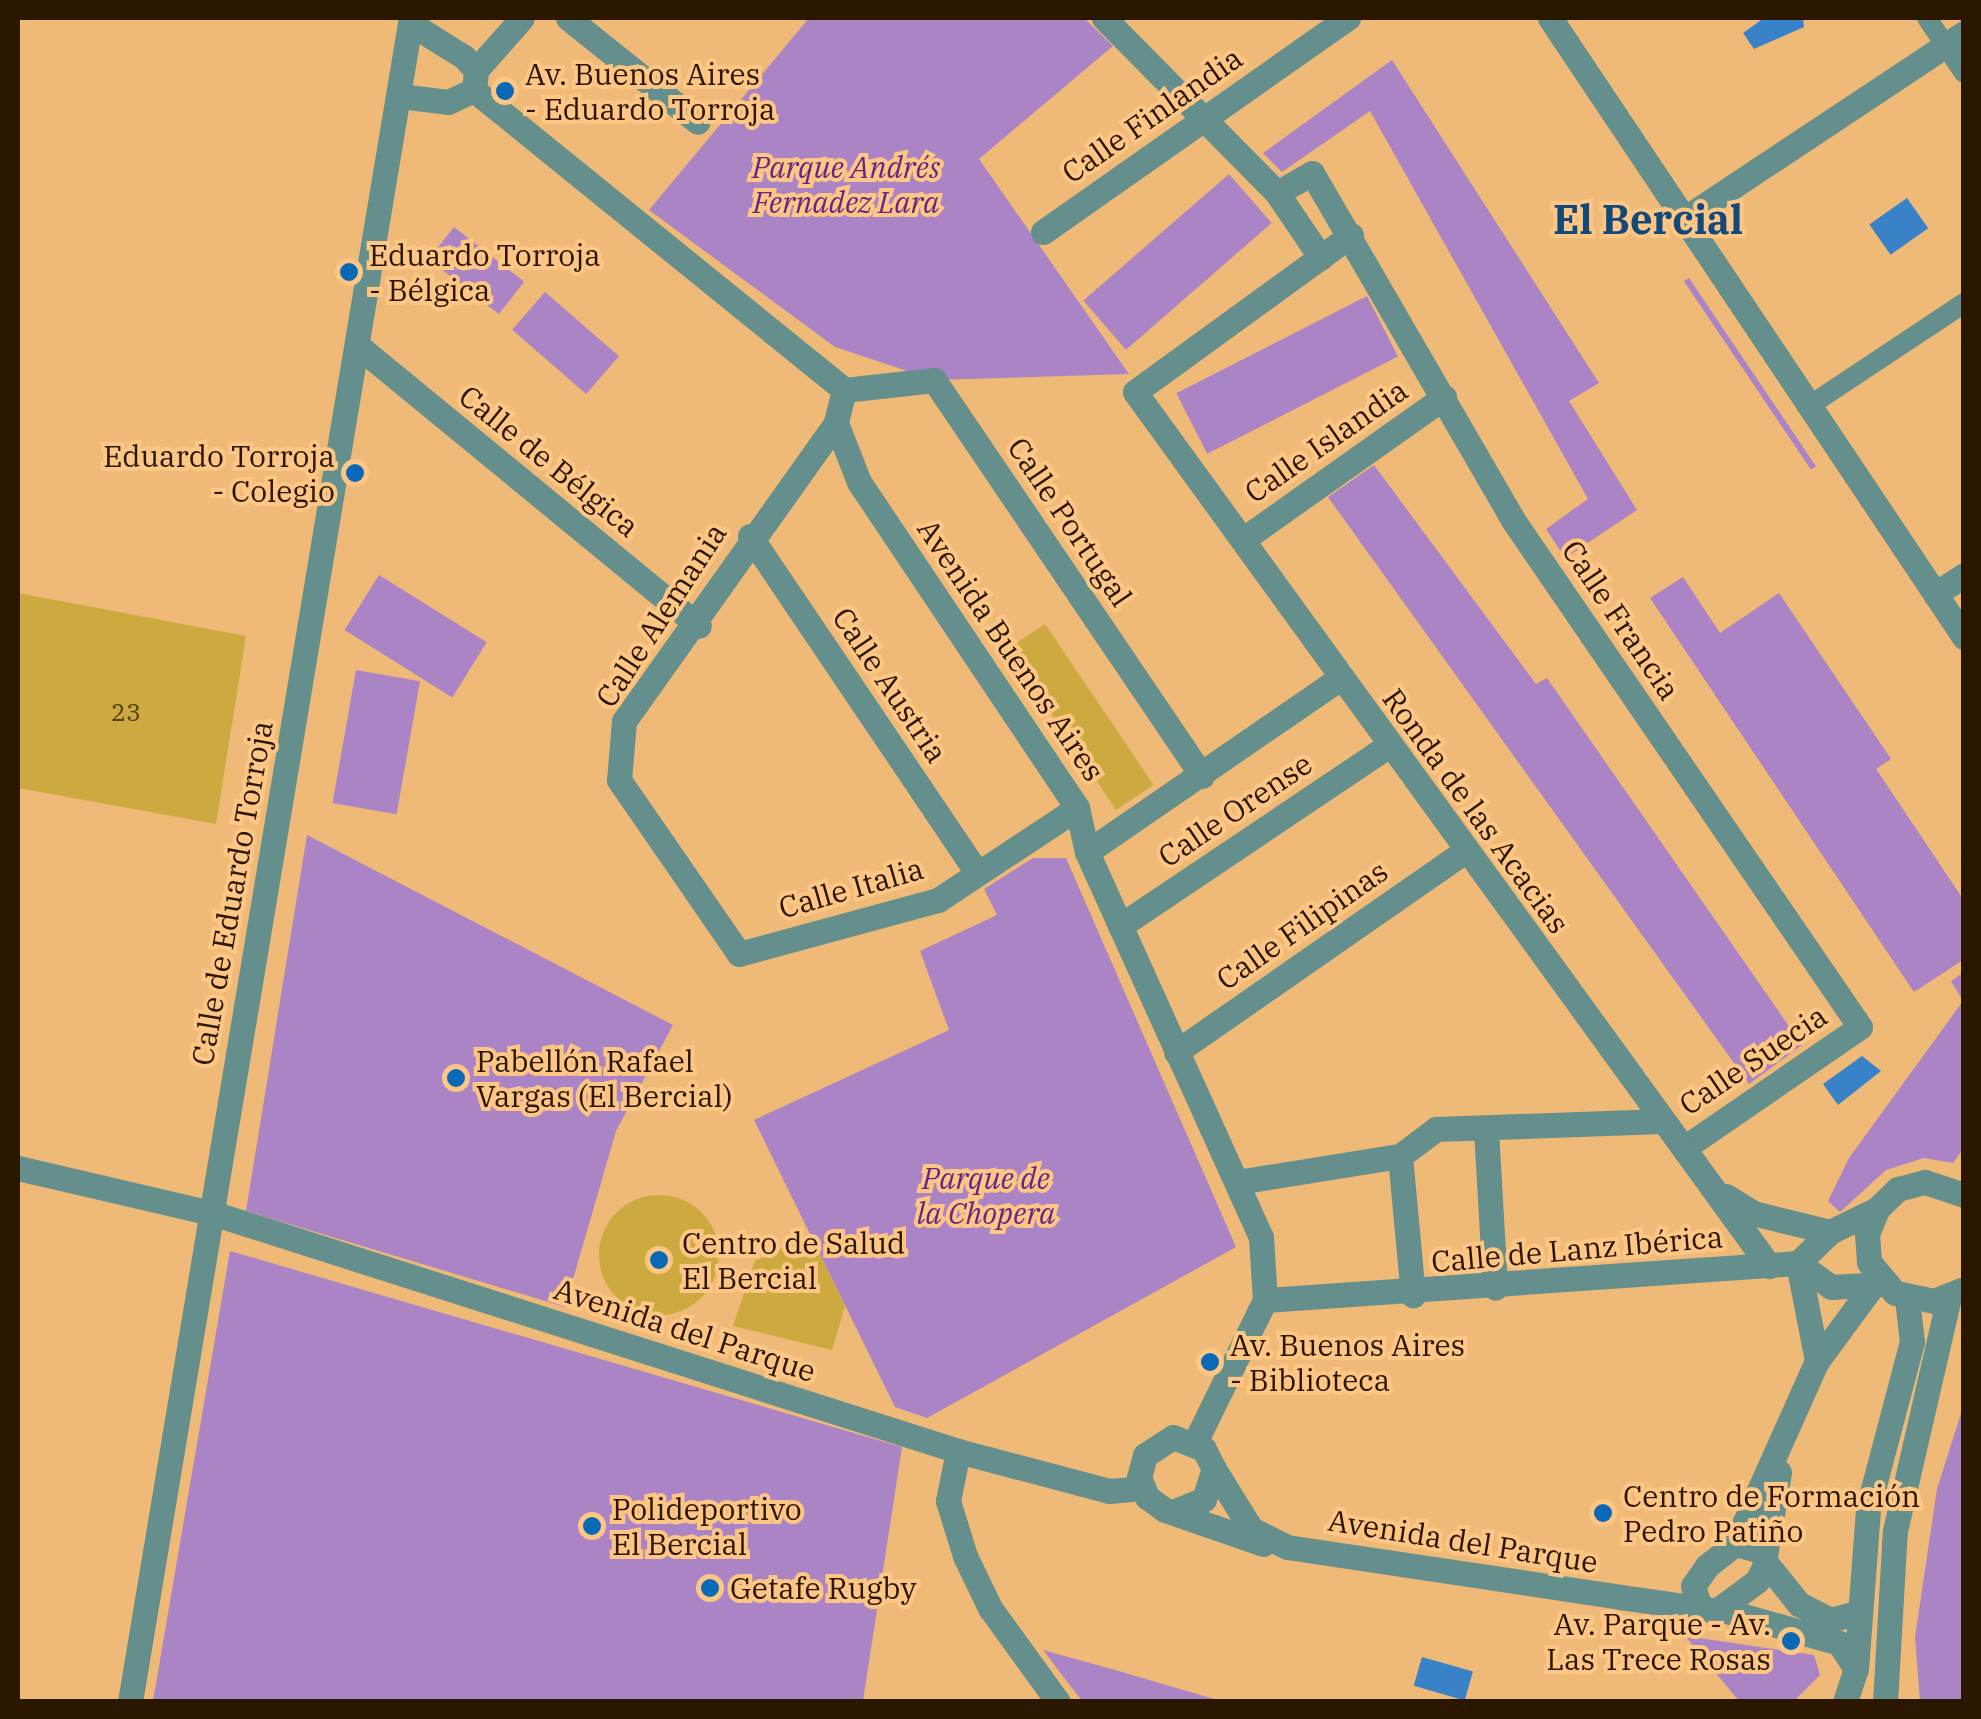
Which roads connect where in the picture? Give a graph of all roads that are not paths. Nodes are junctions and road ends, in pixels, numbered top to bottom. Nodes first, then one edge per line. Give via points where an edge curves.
1 (522, 18) edge
2 (568, 18) edge
3 (1104, 18) edge
4 (1348, 18) edge
5 (1926, 18) edge
6 (1557, 20) edge
7 (411, 21) edge
8 (1954, 38) edge
9 (1964, 73) edge
10 (475, 80) junction
11 (400, 96) junction
12 (1203, 119) junction
13 (698, 122) dead end
14 (1277, 193) junction
15 (1684, 218) junction
16 (1043, 232) dead end
17 (1351, 235) junction
18 (1321, 258) junction
19 (1964, 303) edge
20 (358, 346) junction
21 (844, 390) junction
22 (1444, 396) junction
23 (1809, 406) junction
24 (836, 423) junction
25 (750, 536) junction
26 (1245, 538) junction
27 (1964, 575) edge
28 (1935, 594) junction
29 (699, 626) junction
30 (1964, 637) edge
31 (1340, 678) junction
32 (1386, 747) junction
33 (1202, 776) junction
34 (1077, 808) junction
35 (1465, 851) junction
36 (1087, 852) junction
37 (976, 870) junction
38 (1120, 926) junction
39 (739, 954) joint
40 (1860, 1027) joint
41 (1176, 1052) junction
42 (1662, 1120) junction
43 (1486, 1130) junction
44 (1684, 1148) junction
45 (1400, 1156) junction
46 (18, 1168) edge
47 (1237, 1182) junction
48 (1713, 1188) junction
49 (1964, 1195) edge
50 (1877, 1208) junction
51 (212, 1213) junction
52 (1830, 1232) junction
53 (1798, 1262) junction
54 (1769, 1266) junction
55 (1877, 1287) junction
56 (1495, 1288) junction
57 (1956, 1292) edge
58 (1413, 1294) junction
59 (1907, 1298) junction
60 (1265, 1300) junction
61 (1817, 1361) junction
62 (1196, 1442) junction
63 (1785, 1442) junction
64 (958, 1451) junction
65 (1214, 1470) junction
66 (1142, 1488) junction
67 (1175, 1511) junction
68 (1735, 1544) junction
69 (1288, 1547) junction
70 (1765, 1559) junction
71 (1697, 1577) junction
72 (1620, 1598) junction
73 (1710, 1608) junction
74 (1857, 1613) junction
75 (1856, 1668) junction
76 (130, 1702) edge
77 (1058, 1702) edge
78 (1844, 1702) edge
79 (1885, 1702) edge

1 - 10 street
2 - 13 street
3 - 12 street
4 - 12 street, Calle Finlandia
5 - 8 street
6 - 15 street
7 - 10 street
7 - 11 street, Calle de Eduardo Torroja
8 - 9 street
8 - 15 street
10 - 11 street via 448,102
10 - 21 street
11 - 20 street, Calle de Eduardo Torroja
12 - 14 street
12 - 16 street, Calle Finlandia
14 - 17 street, Calle Francia via 1312,173
14 - 18 street
15 - 23 street
17 - 18 street
17 - 22 street, Calle Francia
18 - 26 street, Ronda de las Acacias via 1135,392
19 - 23 street
20 - 29 street, Calle de Bélgica
20 - 51 street, Calle de Eduardo Torroja
21 - 24 street
21 - 33 street, Calle Portugal via 934,380
22 - 26 street, Calle Islandia
22 - 40 street, Calle Francia via 1513,520
23 - 28 street
24 - 25 street, Calle Alemania
24 - 34 street, Avenida Buenos Aires via 860,482
25 - 29 street, Calle Alemania
25 - 37 street, Calle Austria
26 - 31 street, Ronda de las Acacias
27 - 28 street
28 - 30 street
29 - 39 street, Calle Alemania via 624,721 620,780
31 - 32 street, Ronda de las Acacias
31 - 33 street
32 - 35 street, Ronda de las Acacias
32 - 38 street, Calle Orense
33 - 36 street
34 - 36 street, Avenida Buenos Aires
34 - 37 street, Calle Italia
35 - 41 street, Calle Filipinas
35 - 42 street, Ronda de las Acacias
36 - 38 street, Avenida Buenos Aires
37 - 39 street, Calle Italia via 938,900
38 - 41 street, Avenida Buenos Aires
40 - 44 street, Calle Suecia
41 - 47 street, Avenida Buenos Aires
42 - 43 street
42 - 44 street, Ronda de las Acacias
43 - 45 street via 1436,1130
43 - 56 street
44 - 48 street, Ronda de las Acacias
45 - 47 street
45 - 58 street
46 - 51 street, Avenida del Parque
47 - 60 street, Avenida Buenos Aires via 1261,1237
48 - 52 street via 1752,1213
48 - 54 street, Ronda de las Acacias
49 - 50 street via 1939,1184 1911,1184
50 - 52 street
50 - 55 street via 1867,1248
51 - 64 street, Avenida del Parque
51 - 76 street, Calle de Eduardo Torroja
52 - 53 street
53 - 54 street, Calle de Lanz Ibérica
53 - 55 street via 1831,1287
53 - 61 street
54 - 56 street, Calle de Lanz Ibérica
55 - 59 street
55 - 61 street
56 - 58 street, Calle de Lanz Ibérica
57 - 59 street
57 - 79 street via 1895,1530
58 - 60 street, Calle de Lanz Ibérica
59 - 74 street via 1912,1342 1868,1508
60 - 62 street, Avenida Buenos Aires
61 - 63 street
62 - 65 street
62 - 66 street via 1174,1437 1152,1446 1140,1466
63 - 68 street
63 - 70 street
64 - 66 street, Avenida del Parque via 1109,1491
64 - 77 street via 948,1501 965,1556 990,1608
65 - 67 street via 1204,1499
65 - 69 street, Avenida del Parque via 1251,1529
66 - 67 street via 1155,1505
67 - 69 street via 1254,1543
68 - 70 street via 1752,1544
68 - 71 street
69 - 72 street, Avenida del Parque
70 - 73 street via 1754,1586
70 - 74 street via 1799,1604 1830,1620
71 - 72 street, Avenida del Parque via 1674,1590
71 - 73 street via 1692,1592
72 - 73 street, Avenida del Parque
73 - 75 street, Avenida del Parque via 1839,1642
74 - 75 street
75 - 78 street

